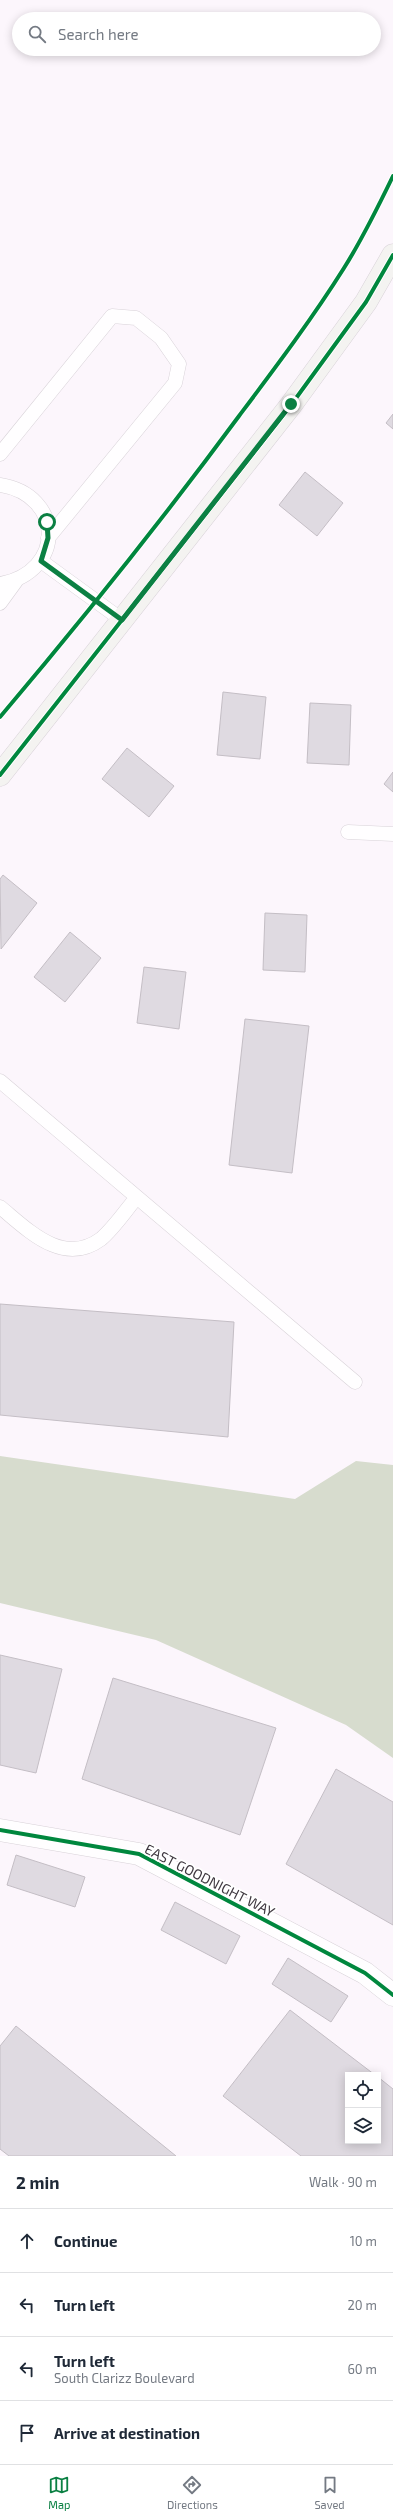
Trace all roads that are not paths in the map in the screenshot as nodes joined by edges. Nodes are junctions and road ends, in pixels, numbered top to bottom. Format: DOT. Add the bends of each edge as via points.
graph roads {
  1 [pos="393,255"];
  2 [pos="0,454"];
  3 [pos="0,485"];
  4 [pos="48,538"];
  5 [pos="41,561"];
  6 [pos="16,581"];
  7 [pos="0,584"];
  8 [pos="0,603"];
  9 [pos="122,620"];
  10 [pos="0,775"];
  11 [pos="348,832"];
  12 [pos="393,834"];
  13 [pos="0,1081"];
  14 [pos="137,1197"];
  15 [pos="0,1207"];
  16 [pos="355,1382"];
  17 [pos="0,1830"];
  18 [pos="393,1995"];
  1 -- 9 [label="street" via="366,302 291,404"];
  2 -- 4 [label="lane" via="112,316 136,318 161,338 179,364 175,383"];
  3 -- 4 [label="lane" via="13,487 28,494 40,506 47,522"];
  4 -- 5 [label="lane"];
  5 -- 6 [label="lane" via="27,576"];
  5 -- 9 [label="lane"];
  6 -- 7 [label="lane"];
  6 -- 8 [label="lane"];
  9 -- 10 [label="street"];
  11 -- 12 [label="lane"];
  13 -- 14 [label="lane"];
  14 -- 15 [label="lane" via="101,1238 88,1245 70,1249 54,1247 38,1239"];
  14 -- 16 [label="lane"];
  17 -- 18 [label="street, EAST GOODNIGHT WAY" via="138,1854 365,1973"];
}
